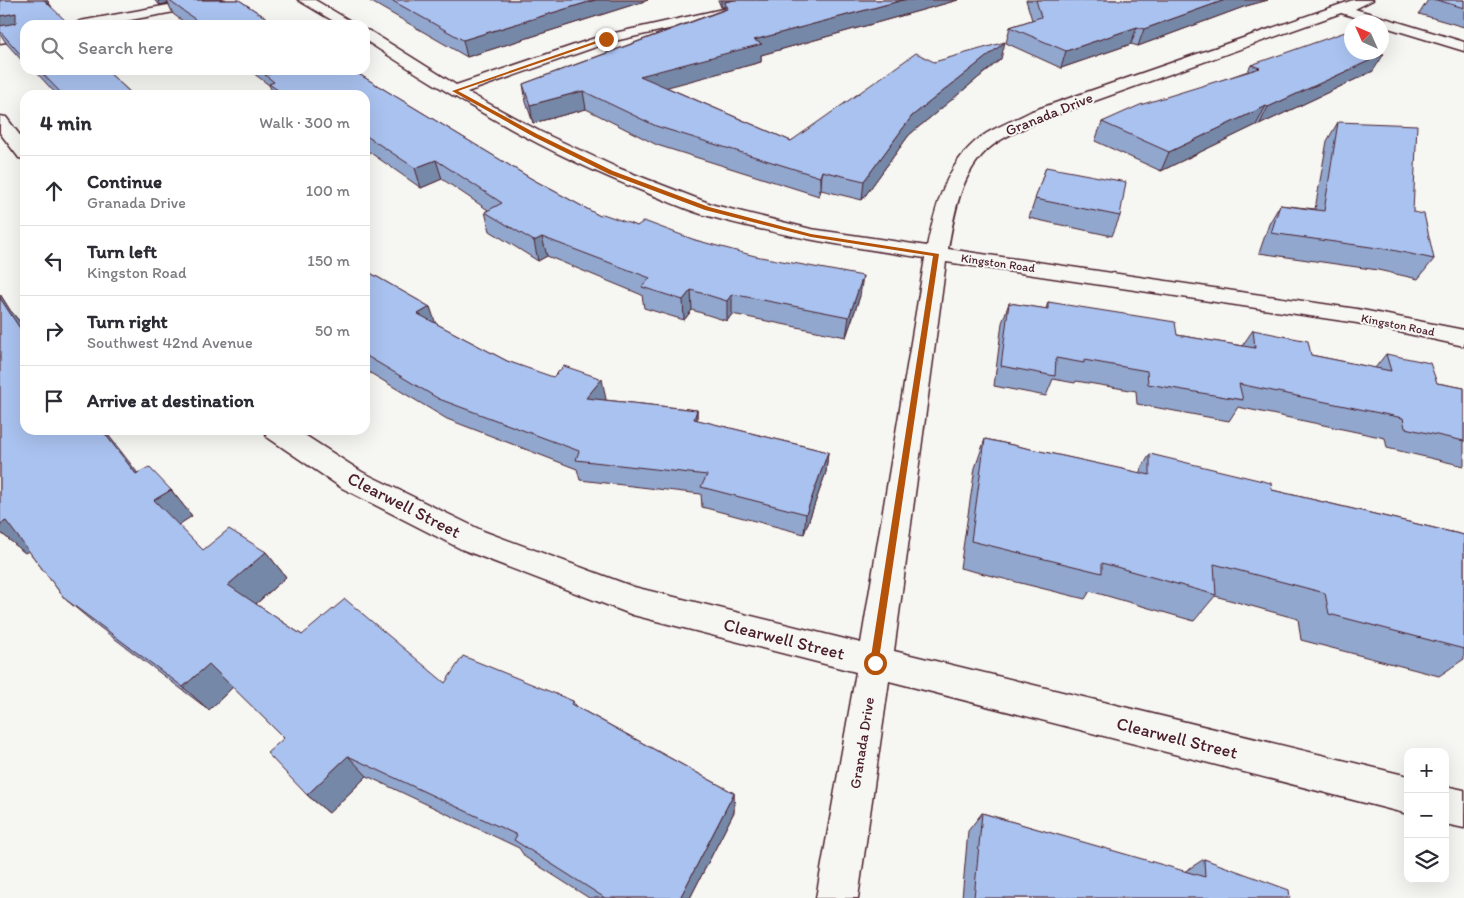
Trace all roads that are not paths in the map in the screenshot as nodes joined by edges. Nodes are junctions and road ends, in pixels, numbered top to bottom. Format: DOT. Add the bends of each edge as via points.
graph roads {
  1 [pos="218,0"];
  2 [pos="305,0"];
  3 [pos="781,0"];
  4 [pos="1366,0"];
  5 [pos="1342,9"];
  6 [pos="108,20"];
  7 [pos="341,20"];
  8 [pos="20,36"];
  9 [pos="370,37"];
  10 [pos="0,39"];
  11 [pos="1464,47"];
  12 [pos="454,91"];
  13 [pos="0,121"];
  14 [pos="20,147"];
  15 [pos="936,254"];
  16 [pos="1464,338"];
  17 [pos="284,435"];
  18 [pos="875,663"];
  19 [pos="1404,795"];
  20 [pos="1449,806"];
  21 [pos="1464,810"];
  22 [pos="836,898"];
  1 -- 6 [label="street"];
  2 -- 7 [label="street"];
  3 -- 12 [label="street" via="606,39"];
  4 -- 5 [label="street, Granada Drive"];
  5 -- 11 [label="street"];
  5 -- 15 [label="street, Granada Drive" via="1038,115 992,138 966,162 947,200"];
  8 -- 10 [label="street"];
  9 -- 12 [label="street, Kingston Road"];
  12 -- 15 [label="street, Kingston Road" via="535,136 611,172 707,209 811,235"];
  13 -- 14 [label="street"];
  15 -- 16 [label="street, Kingston Road" via="1357,316"];
  15 -- 18 [label="street, Granada Drive"];
  17 -- 18 [label="street, Clearwell Street" via="352,480 472,540 632,600"];
  18 -- 19 [label="street, Clearwell Street"];
  18 -- 22 [label="street, Granada Drive"];
  20 -- 21 [label="street"];
}
